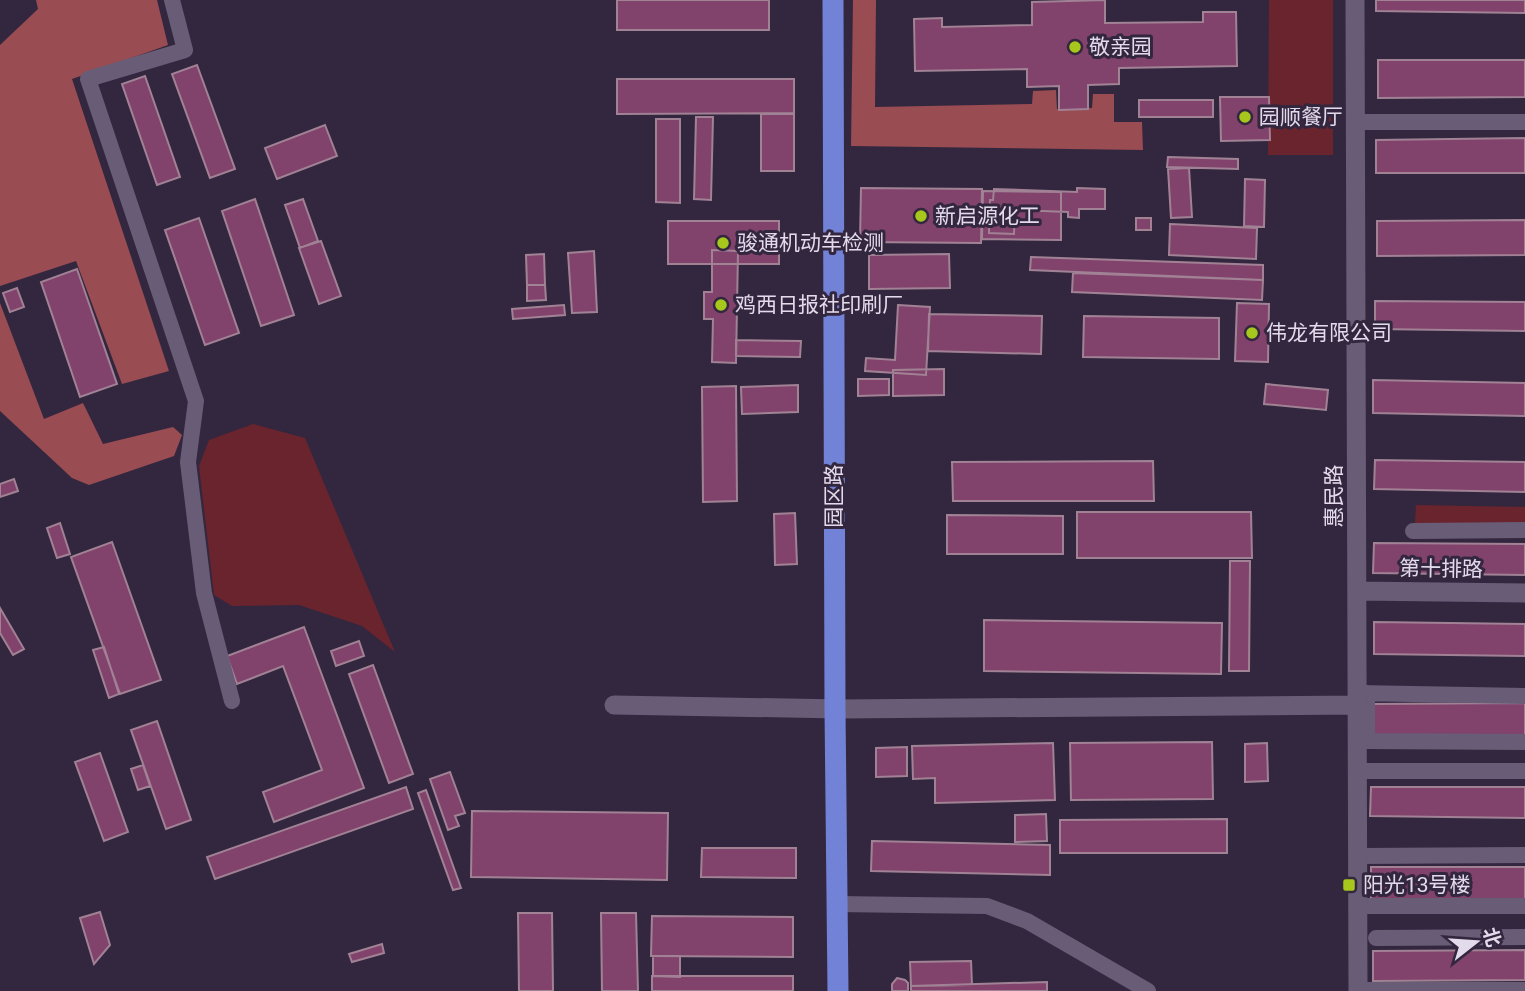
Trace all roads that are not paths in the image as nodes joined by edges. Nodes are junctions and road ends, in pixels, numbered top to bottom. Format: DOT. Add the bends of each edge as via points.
graph roads {
  1 [pos="172,0"];
  2 [pos="833,0"];
  3 [pos="1355,0"];
  4 [pos="1356,122"];
  5 [pos="1525,122"];
  6 [pos="1525,530"];
  7 [pos="1413,531"];
  8 [pos="1357,591"];
  9 [pos="1525,593"];
  10 [pos="1525,696"];
  11 [pos="1361,697"];
  12 [pos="232,701"];
  13 [pos="614,705"];
  14 [pos="835,709"];
  15 [pos="1525,742"];
  16 [pos="1357,771"];
  17 [pos="1525,771"];
  18 [pos="1525,855"];
  19 [pos="1358,856"];
  20 [pos="836,904"];
  21 [pos="1358,906"];
  22 [pos="1525,906"];
  23 [pos="1525,937"];
  24 [pos="1376,938"];
  25 [pos="1358,990"];
  26 [pos="1525,990"];
  27 [pos="838,991"];
  28 [pos="1148,991"];
  1 -- 12 [label="street" via="185,50 88,79 196,401 188,462 202,580"];
  2 -- 14 [label="highway, 园区路"];
  3 -- 4 [label="street, 惠民路"];
  4 -- 5 [label="street"];
  4 -- 8 [label="street, 惠民路"];
  6 -- 7 [label="street"];
  8 -- 9 [label="street, 第十排路"];
  8 -- 11 [label="street, 惠民路"];
  10 -- 11 [label="street"];
  11 -- 14 [label="street"];
  11 -- 15 [label="street" via="1367,741"];
  11 -- 16 [label="street, 惠民路"];
  13 -- 14 [label="street"];
  14 -- 20 [label="highway, 园区路"];
  16 -- 17 [label="street"];
  16 -- 19 [label="street, 惠民路"];
  18 -- 19 [label="street"];
  19 -- 21 [label="street, 惠民路"];
  20 -- 27 [label="highway, 园区路"];
  20 -- 28 [label="street" via="987,906 1027,921"];
  21 -- 22 [label="street"];
  21 -- 25 [label="street, 惠民路"];
  23 -- 24 [label="street"];
  25 -- 26 [label="street"];
}
